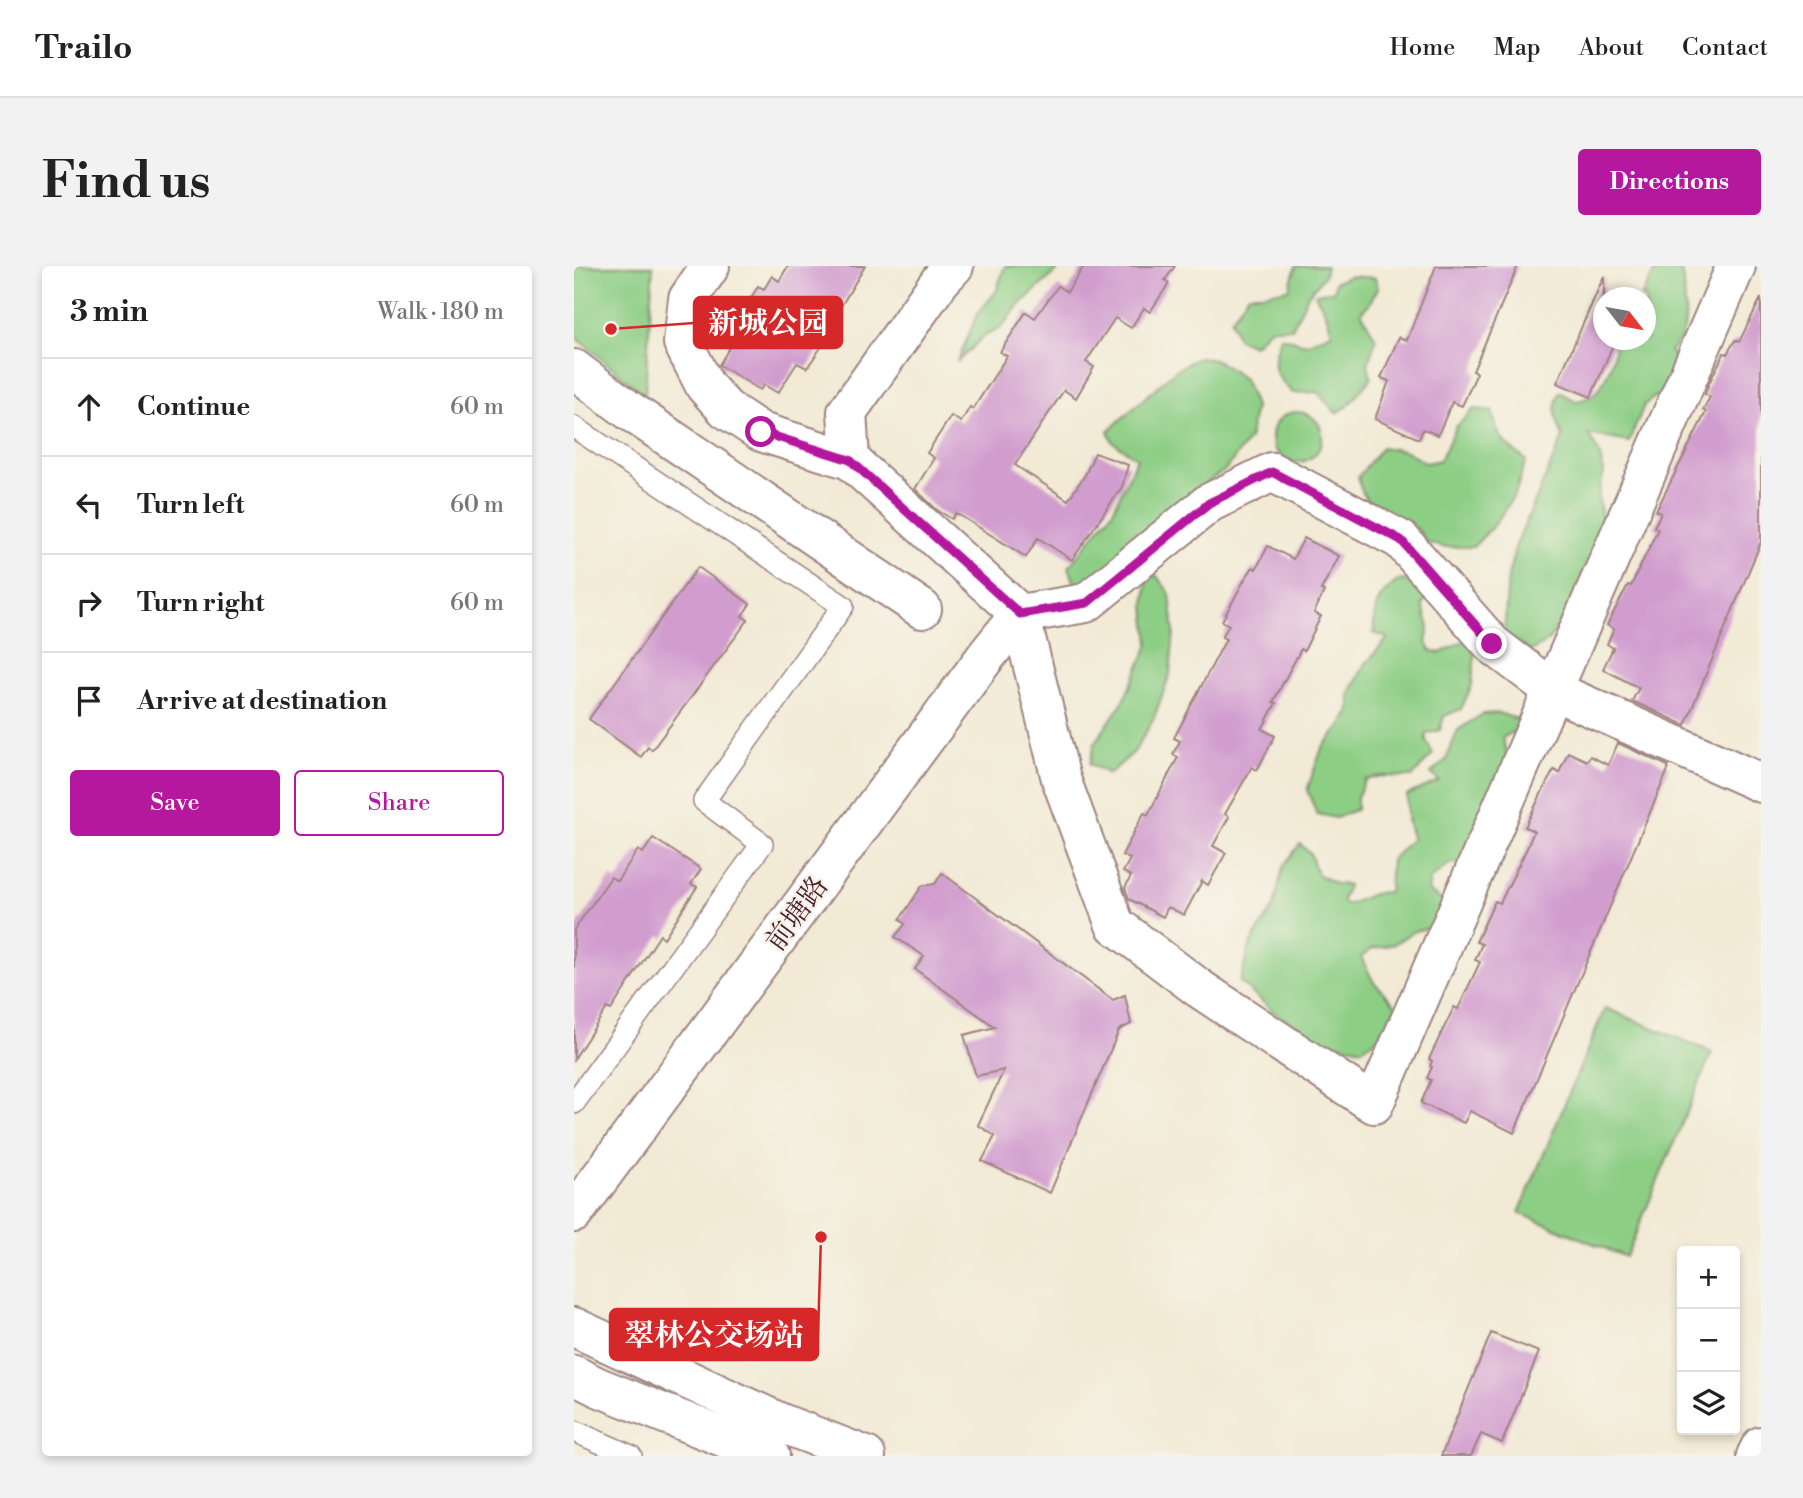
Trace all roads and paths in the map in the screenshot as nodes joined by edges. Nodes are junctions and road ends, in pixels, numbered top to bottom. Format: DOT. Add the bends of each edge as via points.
graph roads {
  1 [pos="710,266"];
  2 [pos="954,266"];
  3 [pos="1736,266"];
  4 [pos="574,369"];
  5 [pos="574,427"];
  6 [pos="850,460"];
  7 [pos="922,609"];
  8 [pos="1020,614"];
  9 [pos="1554,691"];
  10 [pos="1761,783"];
  11 [pos="574,1103"];
  12 [pos="574,1213"];
  13 [pos="574,1327"];
  14 [pos="574,1375"];
  15 [pos="574,1432"];
  16 [pos="1761,1446"];
  17 [pos="631,1456"];
  18 [pos="770,1456"];
  19 [pos="866,1456"];
  20 [pos="1756,1456"];
  1 -- 6 [label="street" via="688,299 683,343 705,386 726,409 761,432"];
  2 -- 6 [label="street" via="847,412"];
  3 -- 9 [label="street"];
  4 -- 7 [label="street"];
  5 -- 11 [label="lane" via="843,606 704,801 762,844"];
  6 -- 8 [label="street"];
  8 -- 9 [label="street" via="1087,603 1209,503 1272,472 1401,540 1492,644"];
  8 -- 9 [label="street" via="1061,779 1115,925 1200,989 1374,1104"];
  8 -- 12 [label="street, 前塘路"];
  9 -- 10 [label="street"];
  13 -- 19 [label="street" via="780,1423"];
  14 -- 18 [label="street"];
  15 -- 17 [label="lane"];
  16 -- 20 [label="street"];
}
